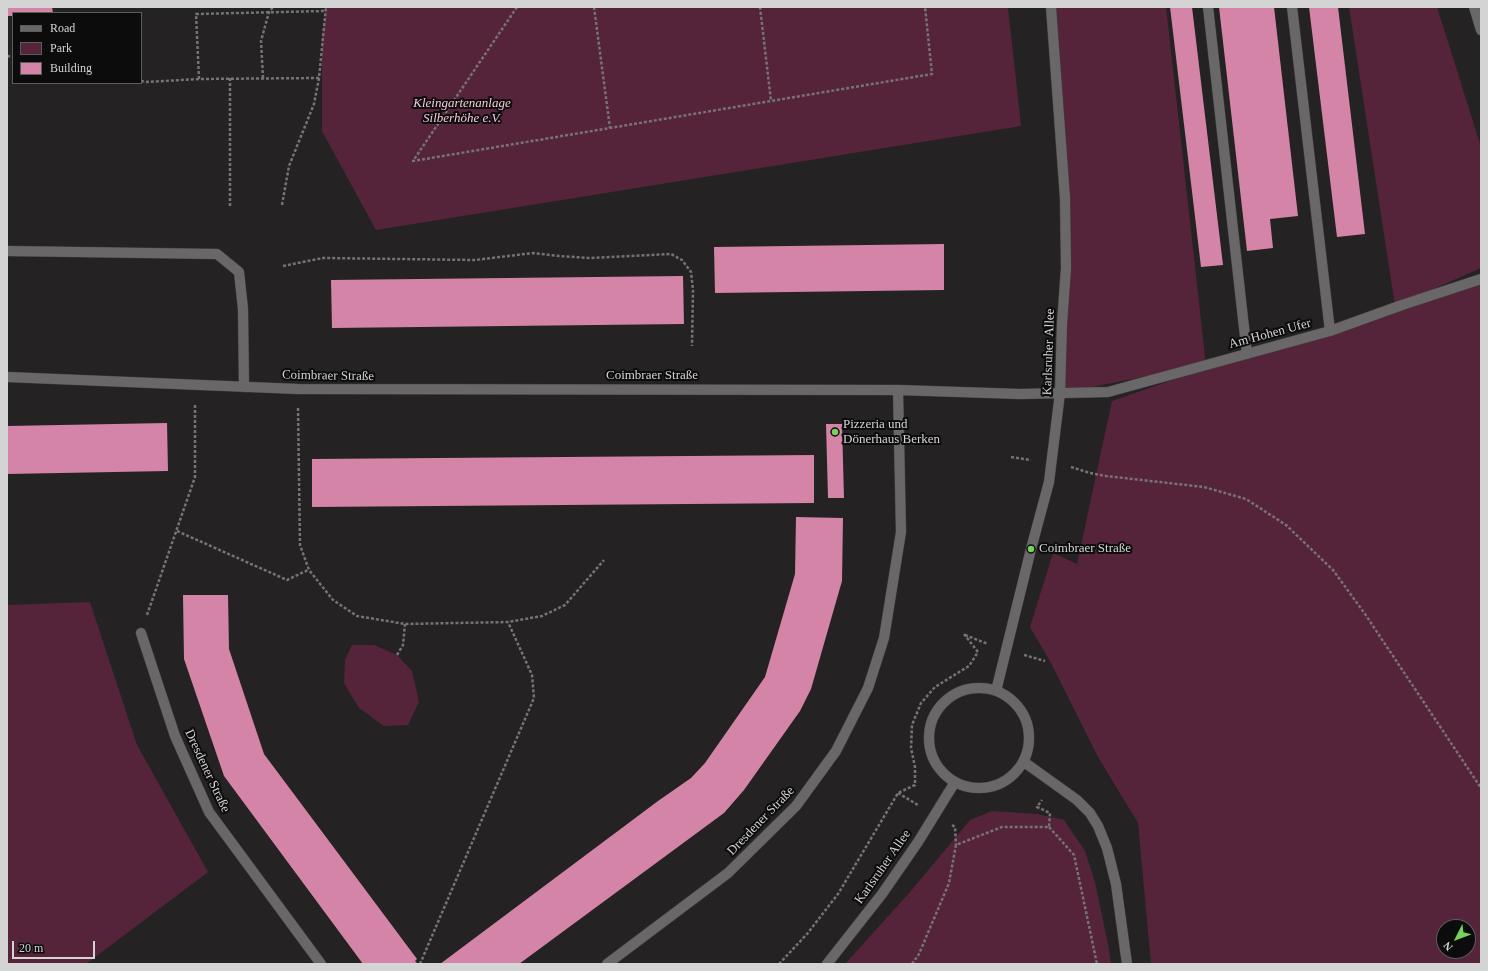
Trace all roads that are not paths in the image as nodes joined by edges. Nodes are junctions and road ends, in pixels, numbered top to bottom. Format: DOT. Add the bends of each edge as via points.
graph roads {
  1 [pos="1050,7"];
  2 [pos="1208,7"];
  3 [pos="1292,7"];
  4 [pos="1474,7"];
  5 [pos="1481,30"];
  6 [pos="7,251"];
  7 [pos="1481,279"];
  8 [pos="1330,331"];
  9 [pos="1247,354"];
  10 [pos="7,377"];
  11 [pos="244,387"];
  12 [pos="898,390"];
  13 [pos="1060,393"];
  14 [pos="141,633"];
  15 [pos="996,690"];
  16 [pos="1024,762"];
  17 [pos="955,782"];
  18 [pos="321,964"];
  19 [pos="607,964"];
  20 [pos="827,964"];
  21 [pos="1127,964"];
  1 -- 13 [label="street, Karlsruher Allee" via="1065,198 1066,268"];
  2 -- 9 [label="street"];
  3 -- 8 [label="street"];
  4 -- 5 [label="street"];
  6 -- 11 [label="street" via="218,254 239,272 243,309"];
  7 -- 8 [label="street, Am Hohen Ufer"];
  8 -- 9 [label="street, Am Hohen Ufer"];
  9 -- 13 [label="street, Am Hohen Ufer" via="1108,392"];
  10 -- 11 [label="street, Coimbraer Straße"];
  11 -- 12 [label="street, Coimbraer Straße"];
  12 -- 13 [label="street, Coimbraer Straße"];
  12 -- 19 [label="street, Dresdener Straße" via="901,532 884,638 868,688 836,751 796,806 728,873"];
  13 -- 15 [label="street, Karlsruher Allee" via="1049,482"];
  14 -- 18 [label="street, Dresdener Straße" via="175,736 209,812"];
  15 -- 16 [label="street" via="1011,699 1022,712 1029,728 1029,746"];
  15 -- 17 [label="street" via="963,690 949,698 938,710 931,725 929,742 933,758 942,772"];
  16 -- 17 [label="street" via="1001,784 986,788 970,787"];
  16 -- 21 [label="street" via="1077,800 1098,826 1107,848 1116,884"];
  17 -- 20 [label="street, Karlsruher Allee" via="882,894"];
}
